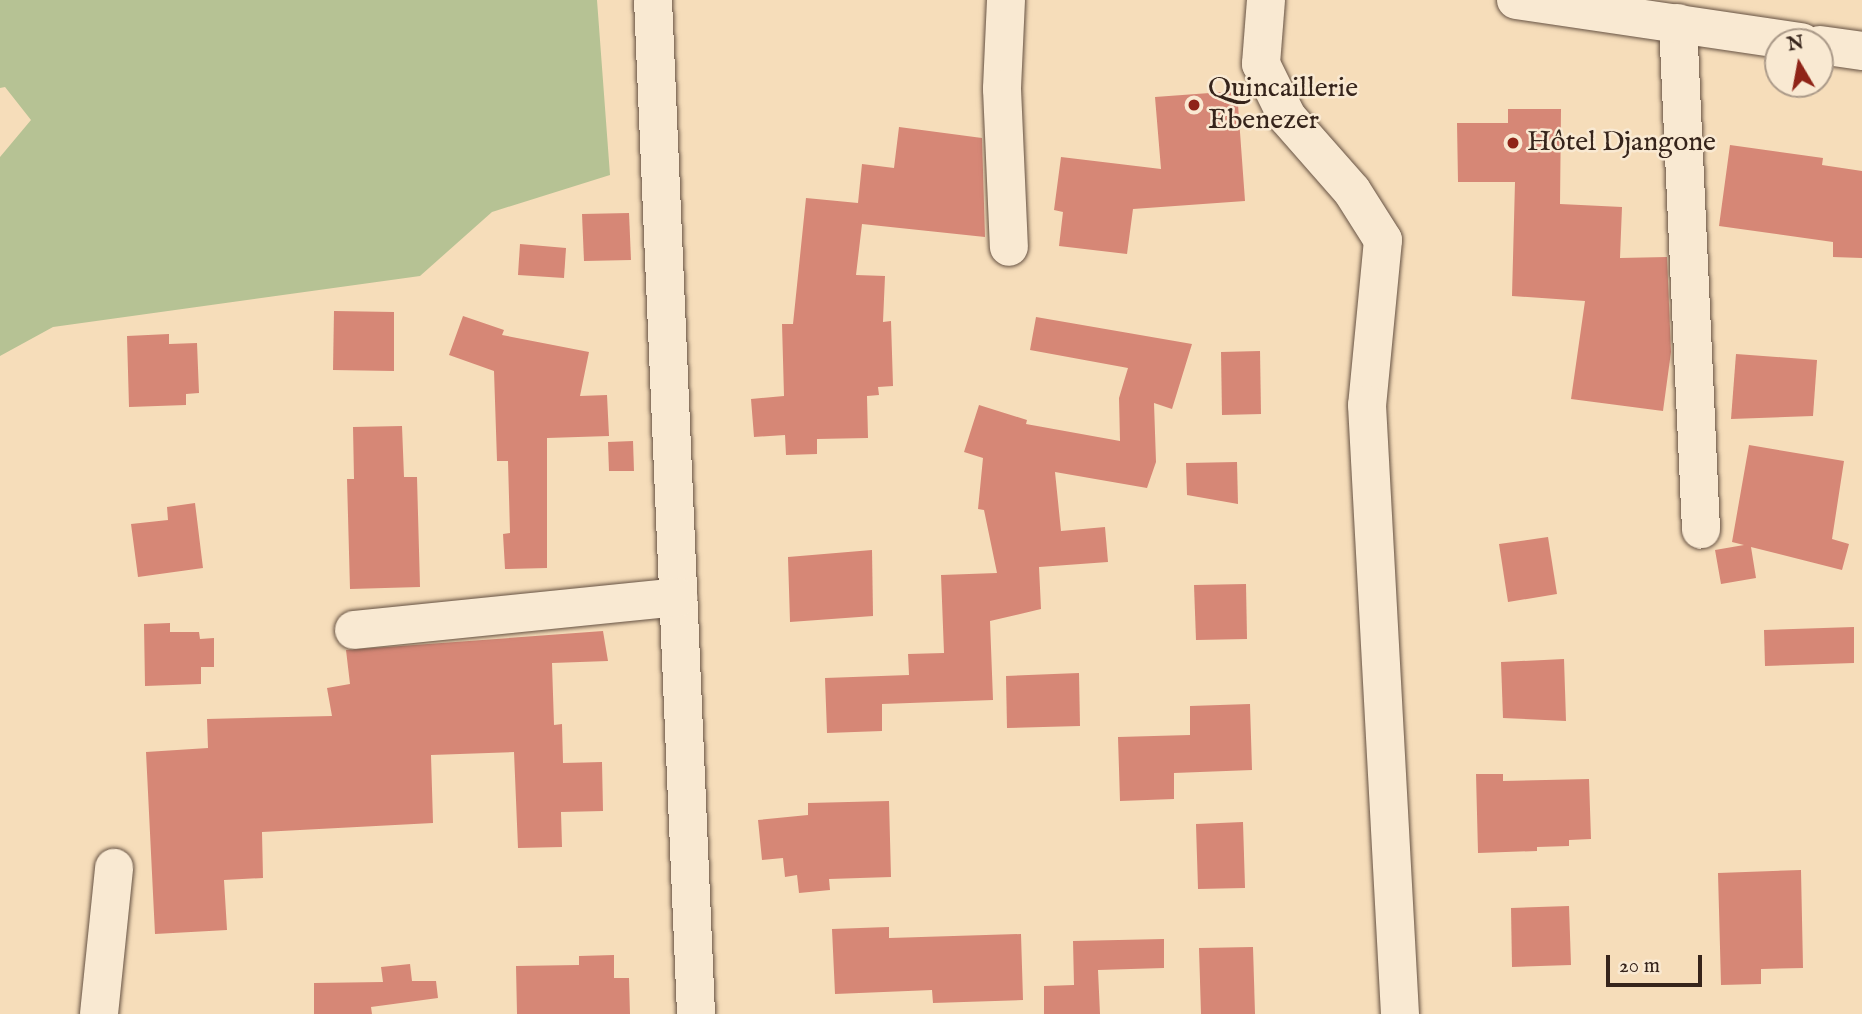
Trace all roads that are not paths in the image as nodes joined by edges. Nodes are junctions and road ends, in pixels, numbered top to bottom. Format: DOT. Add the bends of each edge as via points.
graph roads {
  1 [pos="653,0"];
  2 [pos="1006,0"];
  3 [pos="1266,0"];
  4 [pos="1516,0"];
  5 [pos="1678,23"];
  6 [pos="1764,36"];
  7 [pos="1834,47"];
  8 [pos="1862,51"];
  9 [pos="1009,247"];
  10 [pos="1701,529"];
  11 [pos="678,597"];
  12 [pos="354,630"];
  13 [pos="114,868"];
  14 [pos="99,1014"];
  15 [pos="696,1014"];
  16 [pos="1400,1014"];
  1 -- 11 [label="street"];
  2 -- 9 [label="street" via="1002,89"];
  3 -- 16 [label="street" via="1261,64 1287,117 1352,191 1383,240 1367,405"];
  4 -- 5 [label="street"];
  5 -- 6 [label="street"];
  5 -- 10 [label="street"];
  7 -- 8 [label="street"];
  11 -- 12 [label="street"];
  11 -- 15 [label="street"];
  13 -- 14 [label="street"];
}
